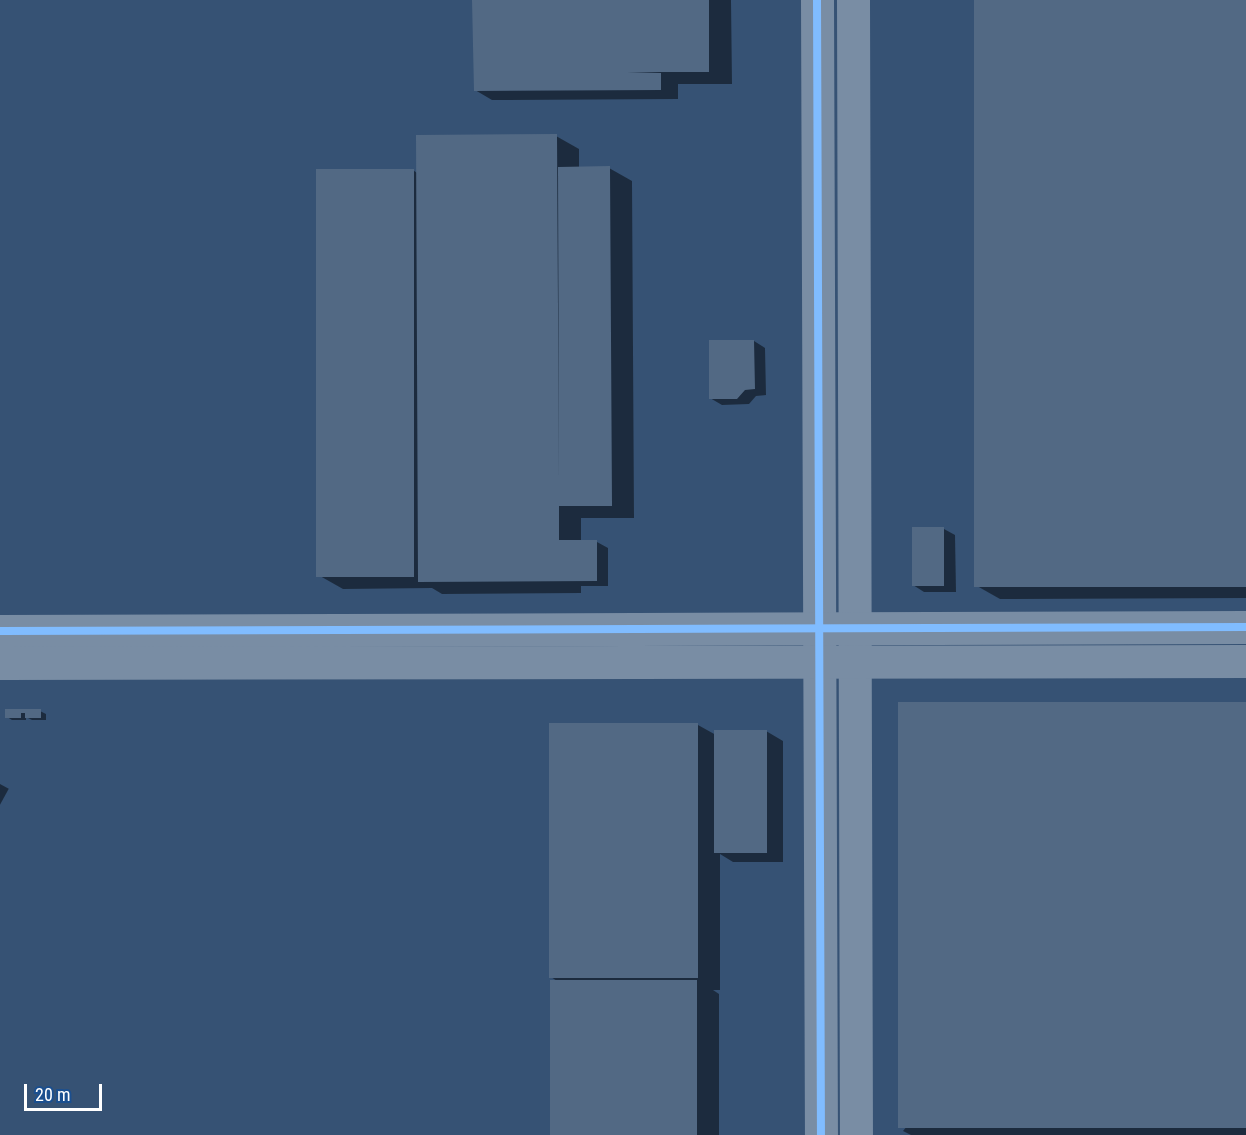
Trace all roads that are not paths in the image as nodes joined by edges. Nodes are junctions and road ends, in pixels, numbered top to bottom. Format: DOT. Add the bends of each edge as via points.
graph roads {
  1 [pos="817,0"];
  2 [pos="853,0"];
  3 [pos="1246,627"];
  4 [pos="821,628"];
  5 [pos="854,628"];
  6 [pos="0,631"];
  7 [pos="1246,661"];
  8 [pos="821,662"];
  9 [pos="854,662"];
  10 [pos="0,663"];
  11 [pos="821,1135"];
  12 [pos="856,1135"];
  1 -- 4 [label="street"];
  2 -- 5 [label="street"];
  3 -- 5 [label="street"];
  4 -- 5 [label="street"];
  4 -- 6 [label="street"];
  4 -- 8 [label="street"];
  5 -- 9 [label="street"];
  7 -- 9 [label="street"];
  8 -- 9 [label="street"];
  8 -- 10 [label="street"];
  8 -- 11 [label="street"];
  9 -- 12 [label="street"];
}
